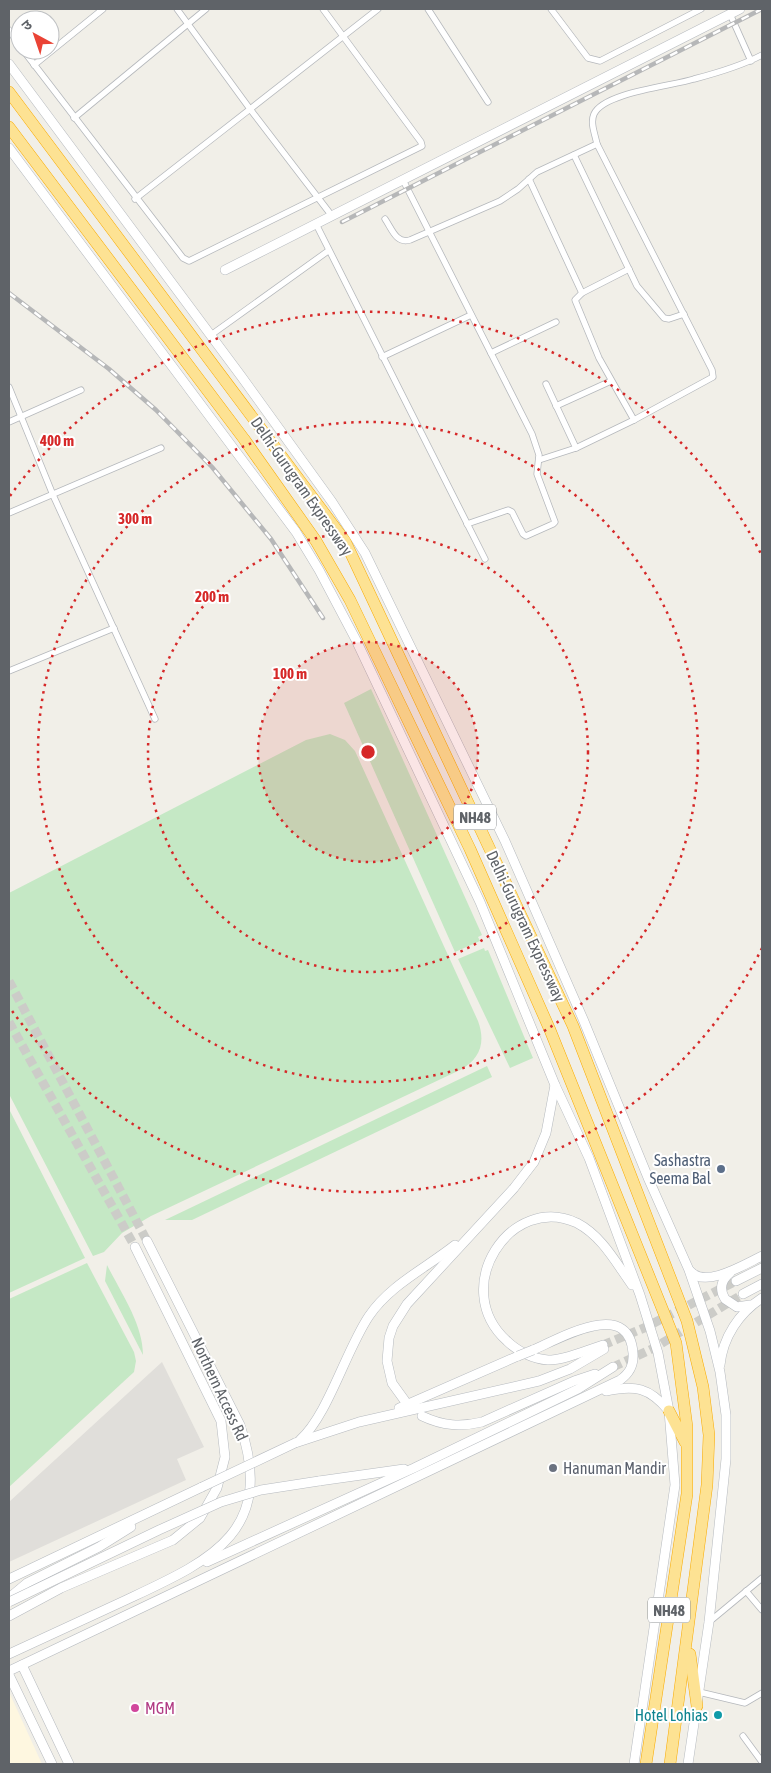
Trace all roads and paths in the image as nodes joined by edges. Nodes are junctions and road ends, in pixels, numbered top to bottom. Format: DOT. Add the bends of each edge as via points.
graph roads {
  1 [pos="103,9"];
  2 [pos="177,9"];
  3 [pos="206,9"];
  4 [pos="323,9"];
  5 [pos="378,9"];
  6 [pos="428,9"];
  7 [pos="551,9"];
  8 [pos="701,9"];
  9 [pos="740,9"];
  10 [pos="730,14"];
  11 [pos="188,23"];
  12 [pos="344,36"];
  13 [pos="762,55"];
  14 [pos="30,60"];
  15 [pos="751,61"];
  16 [pos="9,64"];
  17 [pos="34,65"];
  18 [pos="9,92"];
  19 [pos="488,102"];
  20 [pos="250,109"];
  21 [pos="74,118"];
  22 [pos="9,127"];
  23 [pos="597,144"];
  24 [pos="9,148"];
  25 [pos="574,155"];
  26 [pos="529,179"];
  27 [pos="403,180"];
  28 [pos="318,197"];
  29 [pos="135,199"];
  30 [pos="332,216"];
  31 [pos="385,219"];
  32 [pos="316,224"];
  33 [pos="430,233"];
  34 [pos="328,251"];
  35 [pos="629,269"];
  36 [pos="225,270"];
  37 [pos="582,293"];
  38 [pos="684,314"];
  39 [pos="472,315"];
  40 [pos="556,322"];
  41 [pos="211,335"];
  42 [pos="491,353"];
  43 [pos="382,357"];
  44 [pos="610,381"];
  45 [pos="546,384"];
  46 [pos="9,387"];
  47 [pos="81,390"];
  48 [pos="556,406"];
  49 [pos="21,417"];
  50 [pos="634,420"];
  51 [pos="9,422"];
  52 [pos="162,448"];
  53 [pos="576,448"];
  54 [pos="539,460"];
  55 [pos="53,495"];
  56 [pos="9,513"];
  57 [pos="467,524"];
  58 [pos="485,559"];
  59 [pos="114,628"];
  60 [pos="9,671"];
  61 [pos="155,719"];
  62 [pos="555,1085"];
  63 [pos="495,1209"];
  64 [pos="147,1241"];
  65 [pos="135,1247"];
  66 [pos="762,1256"];
  67 [pos="762,1268"];
  68 [pos="734,1269"];
  69 [pos="689,1270"];
  70 [pos="736,1281"];
  71 [pos="762,1284"];
  72 [pos="743,1294"];
  73 [pos="640,1295"];
  74 [pos="758,1300"];
  75 [pos="720,1372"];
  76 [pos="582,1398"];
  77 [pos="405,1400"];
  78 [pos="669,1411"];
  79 [pos="422,1416"];
  80 [pos="373,1418"];
  81 [pos="295,1443"];
  82 [pos="688,1448"];
  83 [pos="414,1468"];
  84 [pos="152,1513"];
  85 [pos="188,1570"];
  86 [pos="762,1578"];
  87 [pos="9,1579"];
  88 [pos="746,1592"];
  89 [pos="9,1598"];
  90 [pos="9,1602"];
  91 [pos="762,1610"];
  92 [pos="9,1616"];
  93 [pos="709,1622"];
  94 [pos="688,1637"];
  95 [pos="11,1653"];
  96 [pos="22,1665"];
  97 [pos="9,1673"];
  98 [pos="699,1692"];
  99 [pos="762,1693"];
  100 [pos="697,1706"];
  101 [pos="743,1736"];
  102 [pos="762,1762"];
  103 [pos="52,1764"];
  104 [pos="70,1764"];
  105 [pos="634,1764"];
  106 [pos="646,1764"];
  107 [pos="670,1764"];
  108 [pos="688,1764"];
  1 -- 17 [label="street"];
  2 -- 11 [label="street"];
  3 -- 11 [label="street"];
  4 -- 12 [label="street"];
  5 -- 12 [label="street"];
  6 -- 19 [label="street"];
  7 -- 8 [label="street" via="588,58 600,61"];
  9 -- 10 [label="main road"];
  10 -- 15 [label="street"];
  10 -- 27 [label="main road"];
  11 -- 20 [label="street"];
  11 -- 21 [label="street"];
  12 -- 20 [label="street"];
  12 -- 28 [label="street" via="422,145"];
  13 -- 15 [label="street"];
  14 -- 17 [label="street"];
  15 -- 23 [label="street" via="692,80 635,92 604,104 594,113"];
  16 -- 41 [label="main road"];
  17 -- 21 [label="street"];
  18 -- 94 [label="highway, Delhi-Gurugram Expressway / NH48" via="344,541 573,1026 687,1321 703,1386 709,1435 708,1485"];
  20 -- 28 [label="street"];
  20 -- 29 [label="street"];
  21 -- 29 [label="street"];
  22 -- 82 [label="highway, Delhi-Gurugram Expressway / NH48" via="244,438 316,541 350,600 470,849 550,1030 676,1343"];
  23 -- 25 [label="street"];
  23 -- 38 [label="street"];
  24 -- 62 [label="main road" via="296,532 319,570 356,640 480,902"];
  25 -- 26 [label="street"];
  25 -- 35 [label="street"];
  26 -- 33 [label="street" via="500,201"];
  26 -- 37 [label="street"];
  27 -- 30 [label="main road"];
  27 -- 33 [label="street"];
  28 -- 29 [label="street" via="189,261 183,258"];
  28 -- 30 [label="street"];
  30 -- 32 [label="main road"];
  31 -- 33 [label="street" via="402,242"];
  32 -- 34 [label="street"];
  32 -- 36 [label="main road"];
  33 -- 39 [label="street"];
  34 -- 41 [label="street"];
  34 -- 43 [label="street"];
  35 -- 37 [label="street"];
  35 -- 38 [label="street" via="637,286 664,318"];
  37 -- 44 [label="street" via="576,296 576,302"];
  38 -- 50 [label="street" via="713,376"];
  39 -- 42 [label="street"];
  39 -- 43 [label="street"];
  40 -- 42 [label="street"];
  41 -- 69 [label="main road" via="365,553 505,841"];
  42 -- 54 [label="street" via="532,434"];
  43 -- 57 [label="street"];
  44 -- 48 [label="street"];
  44 -- 50 [label="street"];
  45 -- 48 [label="street"];
  46 -- 49 [label="street"];
  47 -- 49 [label="street"];
  48 -- 53 [label="street"];
  49 -- 51 [label="street"];
  49 -- 55 [label="street"];
  50 -- 53 [label="street"];
  52 -- 55 [label="street"];
  53 -- 54 [label="street"];
  54 -- 57 [label="street" via="538,474 553,524 524,536 508,510"];
  55 -- 56 [label="street"];
  55 -- 59 [label="street"];
  57 -- 58 [label="street"];
  59 -- 60 [label="street"];
  59 -- 61 [label="street"];
  62 -- 63 [label="main road" via="541,1149"];
  62 -- 73 [label="main road" via="589,1158"];
  63 -- 77 [label="main road" via="407,1304 393,1326 387,1361 392,1383"];
  63 -- 81 [label="main road" via="375,1308 351,1347 314,1423"];
  64 -- 85 [label="main road, Northern Access Rd" via="233,1410 250,1459 249,1487 243,1516 236,1529 218,1549"];
  65 -- 92 [label="main road, Northern Access Rd" via="221,1421 225,1457 217,1488 200,1518 173,1540 61,1588"];
  66 -- 68 [label="main road"];
  67 -- 70 [label="main road"];
  68 -- 69 [label="main road" via="702,1279"];
  68 -- 74 [label="main road" via="722,1282 721,1292 725,1299 737,1307"];
  69 -- 75 [label="main road"];
  71 -- 72 [label="main road"];
  73 -- 78 [label="main road" via="658,1353"];
  73 -- 80 [label="main road" via="601,1242 576,1223 553,1218 530,1222 498,1246 486,1265 483,1296 490,1321 506,1341 546,1360 603,1347 570,1369 539,1381"];
  74 -- 75 [label="main road" via="738,1319 726,1340"];
  75 -- 93 [label="main road" via="726,1415 726,1459"];
  76 -- 78 [label="main road" via="622,1388 638,1388 655,1396"];
  76 -- 80 [label="main road, bridge" via="620,1380 631,1368 633,1348 621,1330 610,1324 598,1324"];
  76 -- 96 [label="main road"];
  78 -- 82 [label="highway"];
  78 -- 105 [label="main road" via="675,1485"];
  79 -- 83 [label="main road" via="448,1425 471,1425 609,1369 578,1389"];
  80 -- 81 [label="main road"];
  81 -- 84 [label="main road, bridge"];
  82 -- 106 [label="highway, NH48" via="687,1494"];
  83 -- 85 [label="main road"];
  83 -- 90 [label="main road, bridge" via="262,1490 222,1502"];
  84 -- 87 [label="main road"];
  84 -- 89 [label="main road" via="100,1547 26,1583"];
  85 -- 95 [label="main road, Northern Access Rd"];
  86 -- 88 [label="street"];
  88 -- 91 [label="street"];
  88 -- 93 [label="street"];
  93 -- 98 [label="main road"];
  94 -- 100 [label="highway"];
  94 -- 107 [label="highway, NH48"];
  96 -- 97 [label="main road"];
  96 -- 104 [label="main road"];
  97 -- 103 [label="main road"];
  98 -- 99 [label="street" via="745,1703"];
  98 -- 100 [label="main road"];
  100 -- 108 [label="main road"];
  101 -- 102 [label="street"];
}
